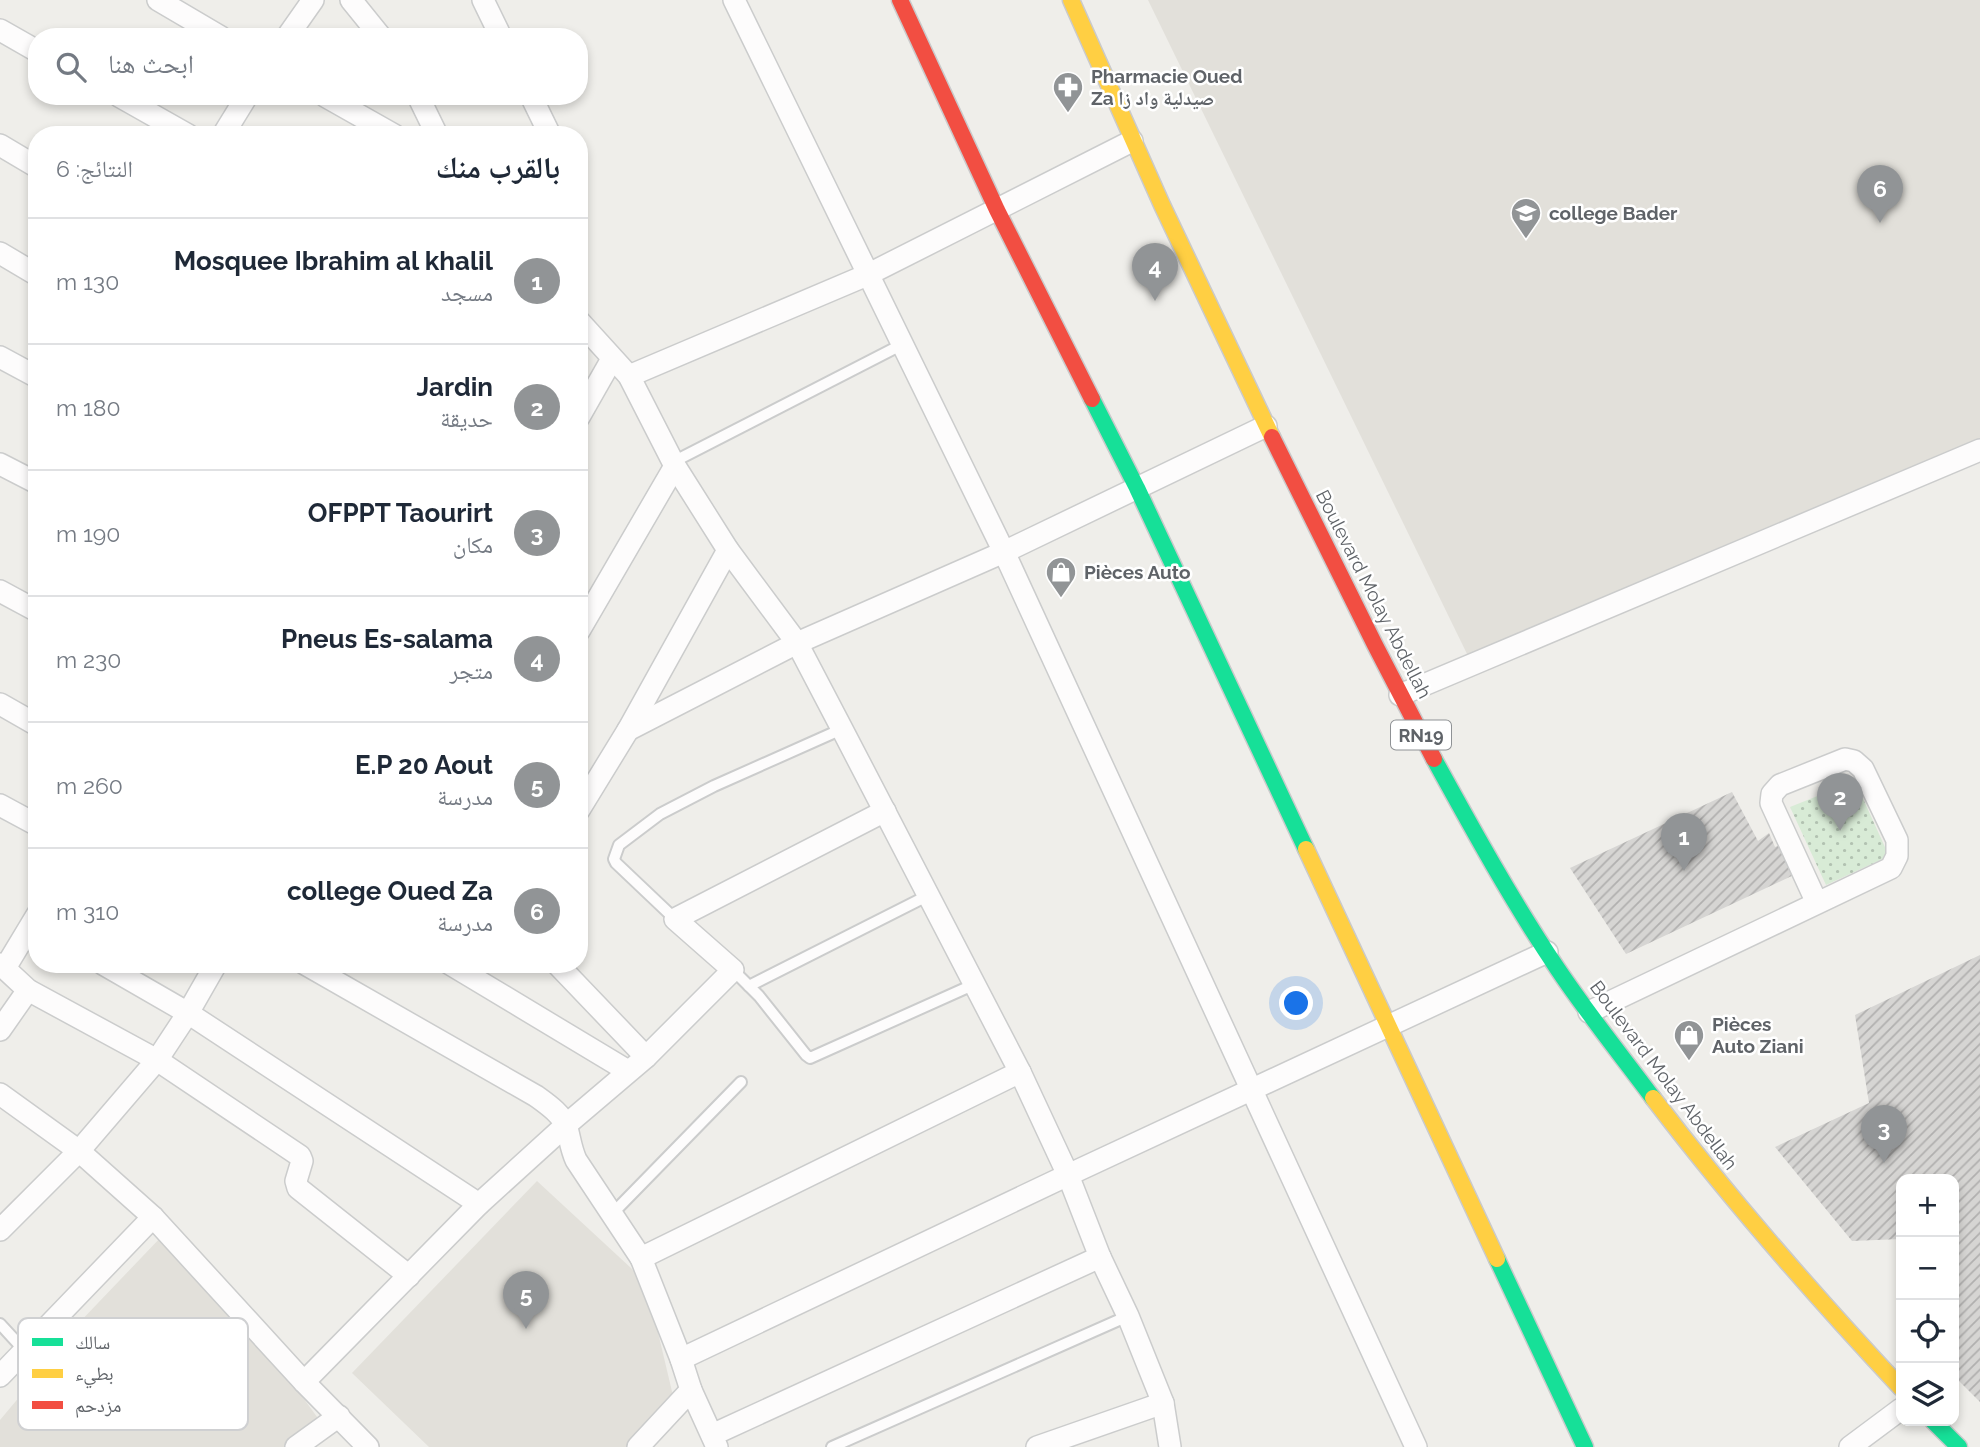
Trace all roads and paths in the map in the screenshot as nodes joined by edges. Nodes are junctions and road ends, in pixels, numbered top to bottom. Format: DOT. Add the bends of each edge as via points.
graph roads {
  1 [pos="158,0"];
  2 [pos="313,0"];
  3 [pos="351,0"];
  4 [pos="483,0"];
  5 [pos="734,0"];
  6 [pos="900,0"];
  7 [pos="1071,0"];
  8 [pos="206,28"];
  9 [pos="294,28"];
  10 [pos="374,28"];
  11 [pos="497,28"];
  12 [pos="0,30"];
  13 [pos="28,46"];
  14 [pos="135,105"];
  15 [pos="241,105"];
  16 [pos="341,105"];
  17 [pos="422,105"];
  18 [pos="535,105"];
  19 [pos="172,126"];
  20 [pos="229,126"];
  21 [pos="378,126"];
  22 [pos="433,126"];
  23 [pos="546,126"];
  24 [pos="1132,141"];
  25 [pos="0,145"];
  26 [pos="28,162"];
  27 [pos="997,210"];
  28 [pos="0,253"];
  29 [pos="28,270"];
  30 [pos="867,275"];
  31 [pos="588,331"];
  32 [pos="901,345"];
  33 [pos="0,357"];
  34 [pos="612,359"];
  35 [pos="28,372"];
  36 [pos="629,376"];
  37 [pos="588,401"];
  38 [pos="1266,426"];
  39 [pos="1980,450"];
  40 [pos="0,464"];
  41 [pos="674,464"];
  42 [pos="28,478"];
  43 [pos="1137,488"];
  44 [pos="728,551"];
  45 [pos="1004,552"];
  46 [pos="0,591"];
  47 [pos="28,606"];
  48 [pos="588,615"];
  49 [pos="797,643"];
  50 [pos="1400,695"];
  51 [pos="0,705"];
  52 [pos="28,720"];
  53 [pos="842,729"];
  54 [pos="628,730"];
  55 [pos="588,795"];
  56 [pos="0,805"];
  57 [pos="885,811"];
  58 [pos="28,820"];
  59 [pos="929,895"];
  60 [pos="1817,903"];
  61 [pos="674,919"];
  62 [pos="28,931"];
  63 [pos="1547,952"];
  64 [pos="2,966"];
  65 [pos="733,970"];
  66 [pos="119,973"];
  67 [pos="211,973"];
  68 [pos="321,973"];
  69 [pos="465,973"];
  70 [pos="566,973"];
  71 [pos="976,984"];
  72 [pos="749,986"];
  73 [pos="28,990"];
  74 [pos="1589,1012"];
  75 [pos="188,1013"];
  76 [pos="1387,1026"];
  77 [pos="0,1030"];
  78 [pos="646,1057"];
  79 [pos="157,1060"];
  80 [pos="628,1071"];
  81 [pos="1020,1072"];
  82 [pos="741,1082"];
  83 [pos="1251,1090"];
  84 [pos="0,1094"];
  85 [pos="566,1125"];
  86 [pos="79,1151"];
  87 [pos="1068,1175"];
  88 [pos="479,1204"];
  89 [pos="612,1214"];
  90 [pos="153,1217"];
  91 [pos="0,1230"];
  92 [pos="1100,1257"];
  93 [pos="641,1258"];
  94 [pos="409,1276"];
  95 [pos="1128,1316"];
  96 [pos="55,1318"];
  97 [pos="245,1318"];
  98 [pos="248,1321"];
  99 [pos="0,1324"];
  100 [pos="18,1344"];
  101 [pos="18,1356"];
  102 [pos="681,1359"];
  103 [pos="0,1376"];
  104 [pos="304,1382"];
  105 [pos="1896,1383"];
  106 [pos="691,1390"];
  107 [pos="1163,1403"];
  108 [pos="1896,1413"];
  109 [pos="339,1416"];
  110 [pos="1938,1426"];
  111 [pos="714,1441"];
  112 [pos="296,1447"];
  113 [pos="368,1447"];
  114 [pos="638,1447"];
  115 [pos="832,1447"];
  116 [pos="1037,1447"];
  117 [pos="1170,1447"];
  118 [pos="1416,1447"];
  119 [pos="1585,1447"];
  120 [pos="1850,1447"];
  121 [pos="1959,1447"];
  1 -- 8 [label="street"];
  2 -- 9 [label="street"];
  3 -- 10 [label="street"];
  4 -- 11 [label="street"];
  5 -- 30 [label="street"];
  6 -- 27 [label="main road"];
  7 -- 24 [label="main road, Boulevard Molay Abdellah / RN19"];
  12 -- 13 [label="street"];
  14 -- 19 [label="street"];
  15 -- 20 [label="street"];
  16 -- 21 [label="street"];
  17 -- 22 [label="street"];
  18 -- 23 [label="street"];
  24 -- 27 [label="street"];
  24 -- 38 [label="main road, Boulevard Molay Abdellah / RN19"];
  25 -- 26 [label="street"];
  27 -- 30 [label="street"];
  27 -- 43 [label="main road"];
  28 -- 29 [label="street"];
  30 -- 32 [label="street"];
  30 -- 36 [label="street"];
  31 -- 34 [label="street"];
  32 -- 41 [label="lane"];
  32 -- 45 [label="street"];
  33 -- 35 [label="street"];
  34 -- 36 [label="street"];
  34 -- 37 [label="street"];
  36 -- 41 [label="street"];
  38 -- 43 [label="street"];
  38 -- 50 [label="main road, Boulevard Molay Abdellah / RN19"];
  39 -- 50 [label="street"];
  40 -- 42 [label="street"];
  41 -- 44 [label="street"];
  41 -- 48 [label="street"];
  43 -- 45 [label="street"];
  43 -- 76 [label="main road"];
  44 -- 49 [label="street"];
  44 -- 54 [label="street"];
  45 -- 49 [label="street"];
  45 -- 83 [label="street"];
  46 -- 47 [label="street"];
  49 -- 53 [label="street"];
  49 -- 54 [label="street"];
  50 -- 63 [label="main road, Boulevard Molay Abdellah / RN19" via="1449,788"];
  51 -- 52 [label="street"];
  53 -- 57 [label="street"];
  53 -- 61 [label="lane" via="671,808 619,845 616,863"];
  54 -- 55 [label="street"];
  56 -- 58 [label="street"];
  57 -- 59 [label="street"];
  57 -- 61 [label="street"];
  59 -- 71 [label="street"];
  59 -- 72 [label="lane"];
  60 -- 60 [label="street" via="1891,868 1897,856 1897,840 1863,769 1854,761 1845,760 1780,785 1772,794 1771,803"];
  60 -- 74 [label="street"];
  61 -- 65 [label="street"];
  62 -- 64 [label="street"];
  63 -- 74 [label="main road, Boulevard Molay Abdellah / RN19"];
  63 -- 76 [label="street"];
  64 -- 73 [label="street"];
  65 -- 72 [label="lane"];
  65 -- 78 [label="street"];
  66 -- 75 [label="street"];
  67 -- 75 [label="street"];
  68 -- 85 [label="street" via="536,1096"];
  69 -- 80 [label="street"];
  70 -- 78 [label="street"];
  71 -- 72 [label="lane" via="810,1058"];
  71 -- 81 [label="street"];
  73 -- 77 [label="street"];
  73 -- 79 [label="street"];
  74 -- 105 [label="main road, Boulevard Molay Abdellah / RN19" via="1753,1224"];
  75 -- 79 [label="street"];
  75 -- 88 [label="street"];
  76 -- 83 [label="street"];
  76 -- 119 [label="main road"];
  78 -- 80 [label="street"];
  79 -- 86 [label="street"];
  79 -- 94 [label="street" via="300,1156 298,1188"];
  80 -- 85 [label="street"];
  81 -- 87 [label="street"];
  81 -- 93 [label="street"];
  82 -- 89 [label="lane"];
  83 -- 87 [label="street"];
  83 -- 118 [label="street"];
  84 -- 86 [label="street"];
  85 -- 88 [label="street"];
  85 -- 89 [label="street" via="576,1160"];
  86 -- 90 [label="street"];
  86 -- 91 [label="street"];
  87 -- 92 [label="street"];
  87 -- 102 [label="street"];
  88 -- 94 [label="street"];
  89 -- 93 [label="street"];
  90 -- 96 [label="street"];
  90 -- 97 [label="street"];
  92 -- 95 [label="street"];
  92 -- 111 [label="street"];
  93 -- 102 [label="street"];
  94 -- 104 [label="street"];
  95 -- 107 [label="street"];
  95 -- 115 [label="lane"];
  98 -- 104 [label="street"];
  99 -- 100 [label="lane"];
  101 -- 103 [label="street"];
  102 -- 106 [label="street"];
  104 -- 109 [label="street"];
  106 -- 111 [label="street"];
  106 -- 114 [label="street"];
  107 -- 116 [label="street"];
  107 -- 117 [label="street"];
  108 -- 120 [label="street"];
  109 -- 112 [label="street"];
  109 -- 113 [label="street"];
  110 -- 121 [label="main road"];
}
